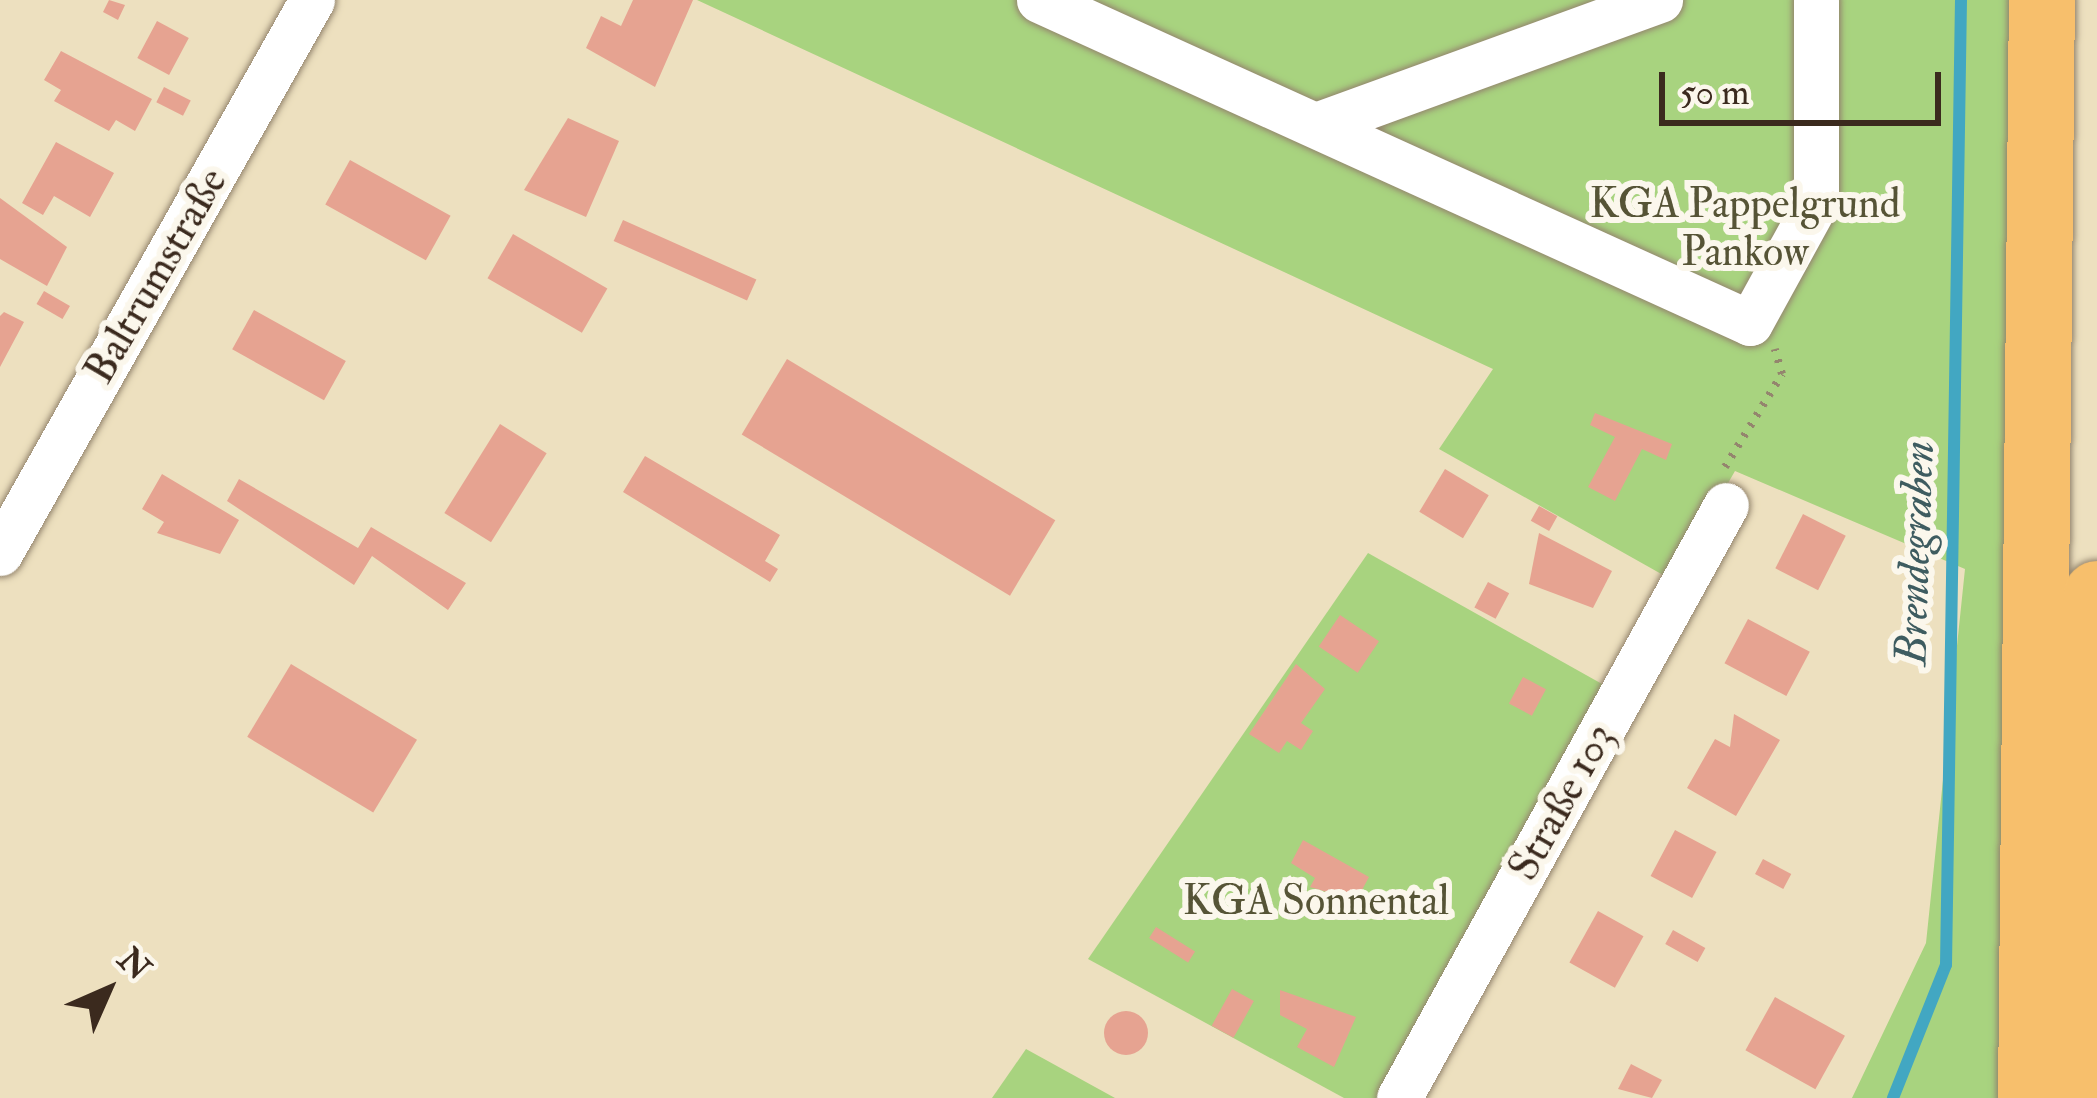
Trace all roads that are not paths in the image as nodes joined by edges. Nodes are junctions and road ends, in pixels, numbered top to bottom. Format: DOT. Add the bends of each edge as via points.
graph roads {
  1 [pos="312,0"];
  2 [pos="1039,0"];
  3 [pos="1660,0"];
  4 [pos="1816,0"];
  5 [pos="2042,0"];
  6 [pos="1319,124"];
  7 [pos="1729,483"];
  8 [pos="0,553"];
  9 [pos="2097,594"];
  10 [pos="1399,1098"];
  11 [pos="2031,1098"];
  12 [pos="2093,1098"];
  1 -- 8 [label="street, Baltrumstraße"];
  2 -- 6 [label="street"];
  3 -- 6 [label="street"];
  4 -- 6 [label="street" via="1816,202 1750,322"];
  5 -- 11 [label="highway"];
  7 -- 10 [label="street, Straße 103"];
  9 -- 12 [label="highway"];
}
